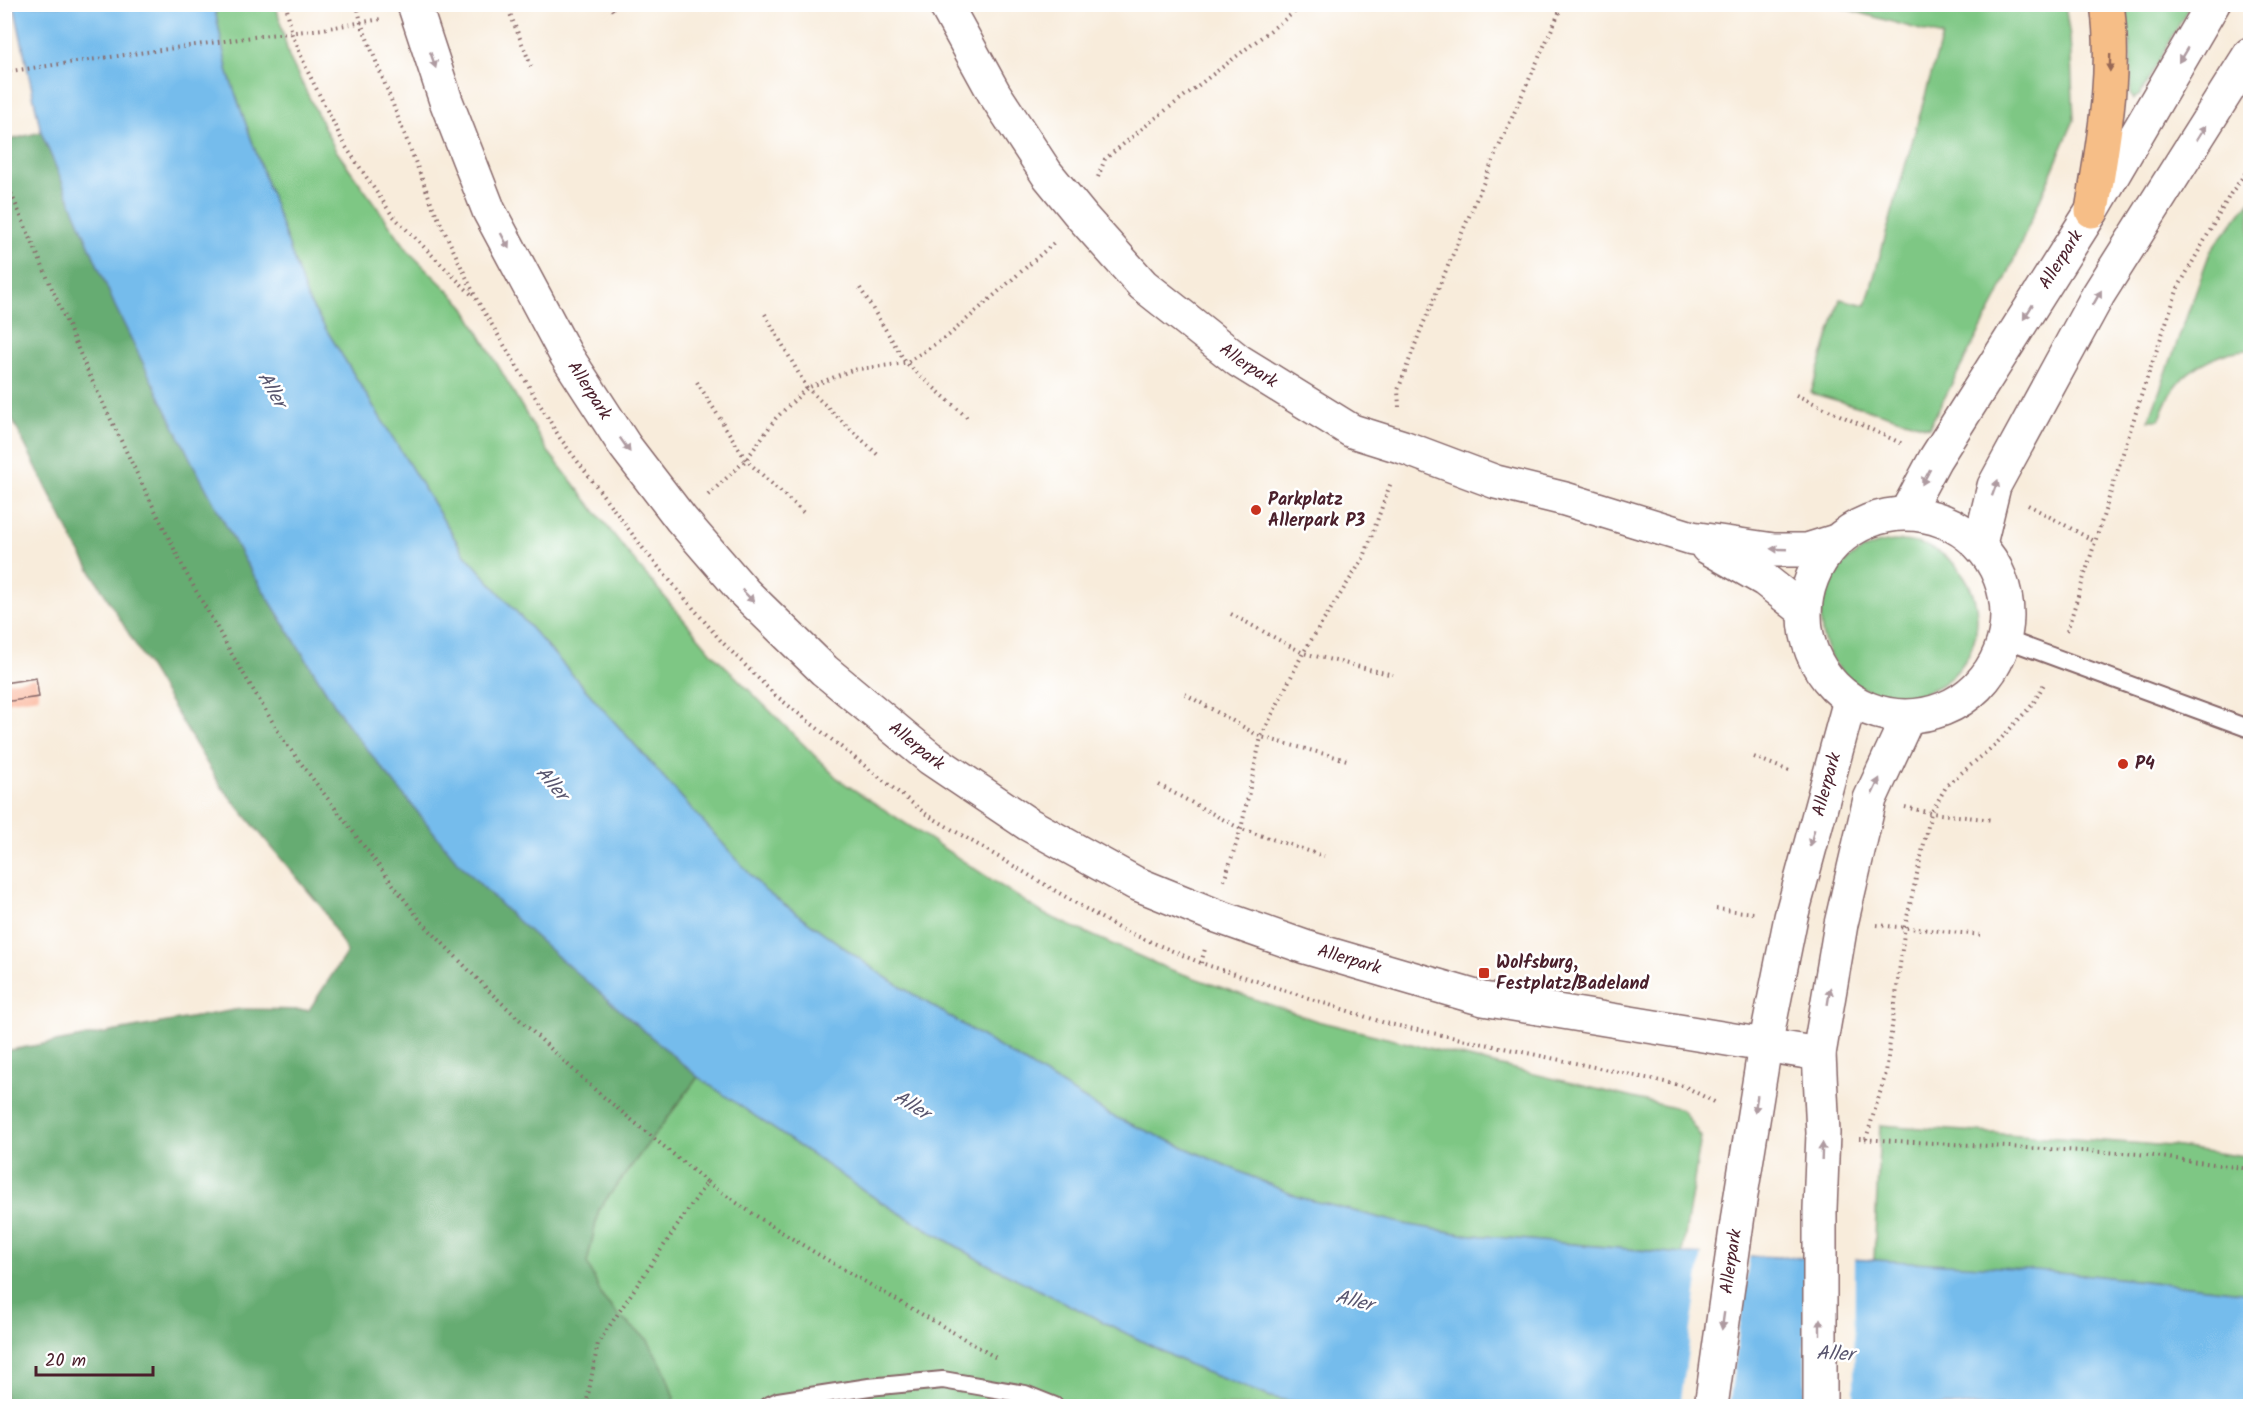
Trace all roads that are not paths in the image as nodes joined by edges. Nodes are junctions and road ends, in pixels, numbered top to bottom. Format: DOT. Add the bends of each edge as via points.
graph roads {
  1 [pos="414,4"];
  2 [pos="945,4"];
  3 [pos="2107,4"];
  4 [pos="2213,4"];
  5 [pos="2250,54"];
  6 [pos="2092,211"];
  7 [pos="1906,513"];
  8 [pos="1692,538"];
  9 [pos="1836,541"];
  10 [pos="1980,544"];
  11 [pos="1804,611"];
  12 [pos="2005,639"];
  13 [pos="1850,700"];
  14 [pos="1908,717"];
  15 [pos="2250,729"];
  16 [pos="1765,1046"];
  17 [pos="1819,1054"];
  18 [pos="767,1407"];
  19 [pos="1055,1407"];
  20 [pos="1711,1407"];
  21 [pos="1820,1407"];
  1 -- 16 [label="street, Allerpark, one-way" via="446,101 489,210 566,356 625,446 745,593 824,670 930,758 1028,824 1135,883 1305,947 1483,999"];
  2 -- 8 [label="street, Allerpark" via="994,93 1047,174 1083,218 1143,285 1239,361 1352,431 1496,482"];
  3 -- 6 [label="main road, one-way" via="2109,111"];
  4 -- 6 [label="street, Allerpark, one-way"];
  10 -- 5 [label="street, one-way" via="1994,486 2092,305"];
  6 -- 7 [label="street, Allerpark, one-way" via="1935,459"];
  7 -- 9 [label="street, Allerpark" via="1858,525"];
  7 -- 10 [label="street, Allerpark" via="1937,518"];
  9 -- 8 [label="street, Allerpark, one-way" via="1807,550 1774,550"];
  8 -- 11 [label="street, Allerpark" via="1765,580"];
  9 -- 11 [label="street, Allerpark" via="1819,562"];
  10 -- 12 [label="street, Allerpark" via="1999,573 2007,600"];
  11 -- 13 [label="street, Allerpark" via="1809,645 1825,677"];
  12 -- 14 [label="street, Allerpark" via="1991,672 1970,694 1949,708"];
  12 -- 15 [label="lane"];
  13 -- 14 [label="street, Allerpark" via="1877,713"];
  13 -- 16 [label="street, Allerpark, one-way" via="1791,917"];
  17 -- 14 [label="street, one-way" via="1841,924 1870,798"];
  16 -- 17 [label="street, Allerpark"];
  16 -- 20 [label="street, Allerpark, one-way"];
  21 -- 17 [label="street, one-way" via="1823,1133"];
  18 -- 19 [label="lane" via="778,1401 869,1387 943,1380 1025,1394"];
}
